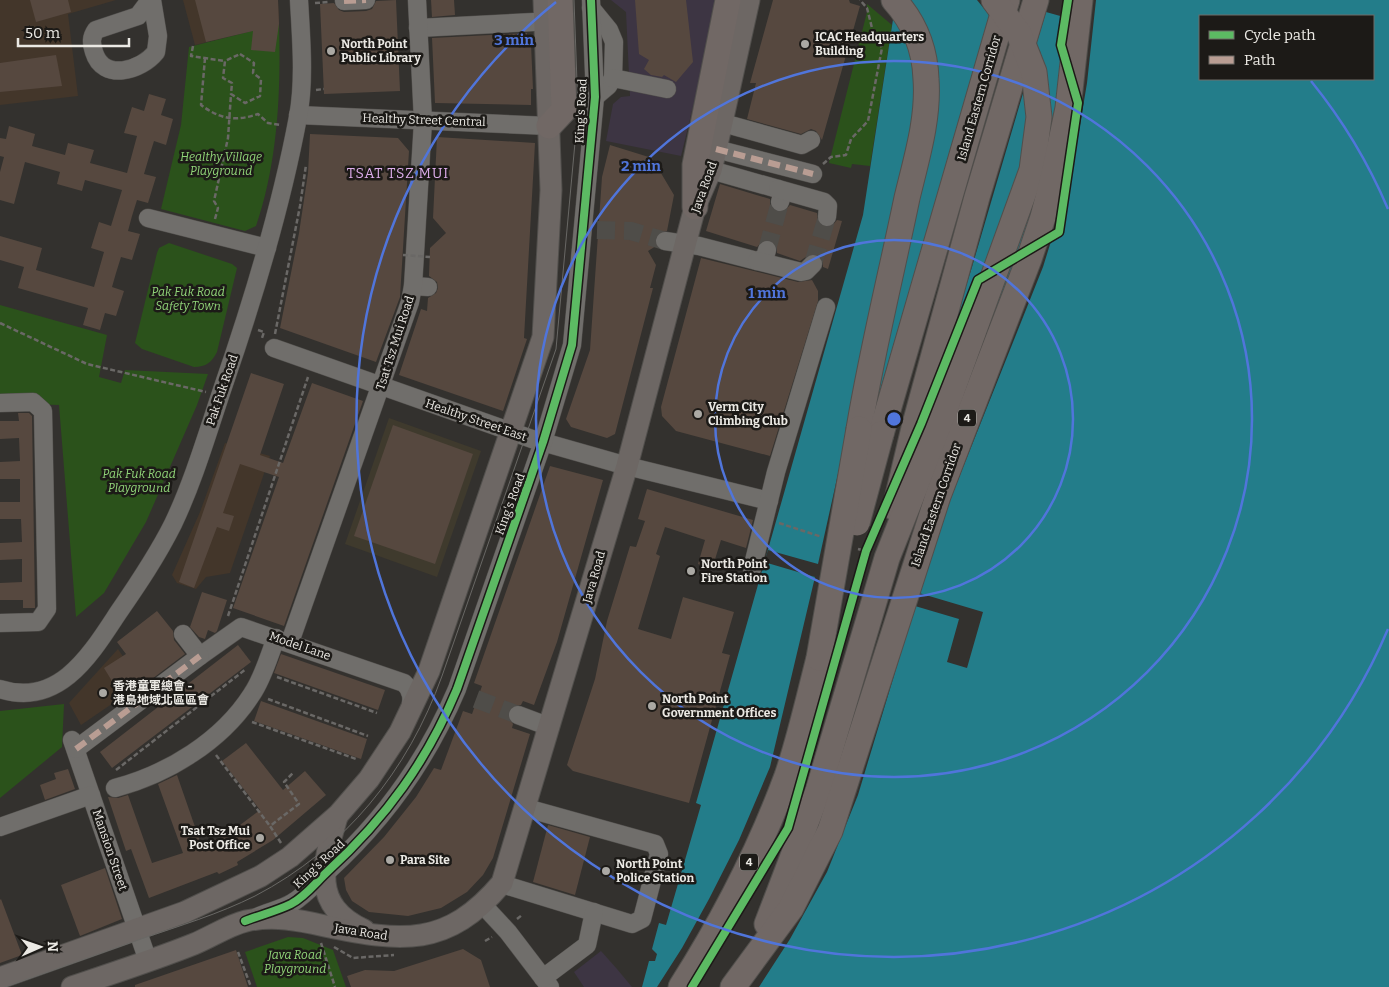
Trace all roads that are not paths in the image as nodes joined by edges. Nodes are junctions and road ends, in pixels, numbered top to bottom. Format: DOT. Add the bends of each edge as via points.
graph roads {
  1 [pos="299,0"];
  2 [pos="366,0"];
  3 [pos="417,0"];
  4 [pos="544,0"];
  5 [pos="560,0"];
  6 [pos="728,0"];
  7 [pos="749,0"];
  8 [pos="894,0"];
  9 [pos="994,0"];
  10 [pos="1007,0"];
  11 [pos="1036,0"];
  12 [pos="1080,0"];
  13 [pos="344,1"];
  14 [pos="591,4"];
  15 [pos="534,22"];
  16 [pos="418,28"];
  17 [pos="613,78"];
  18 [pos="667,89"];
  19 [pos="595,97"];
  20 [pos="298,115"];
  21 [pos="423,121"];
  22 [pos="723,122"];
  23 [pos="549,126"];
  24 [pos="811,140"];
  25 [pos="716,149"];
  26 [pos="711,170"];
  27 [pos="813,174"];
  28 [pos="695,207"];
  29 [pos="827,217"];
  30 [pos="148,218"];
  31 [pos="665,240"];
  32 [pos="686,245"];
  33 [pos="267,248"];
  34 [pos="813,264"];
  35 [pos="826,307"];
  36 [pos="274,342"];
  37 [pos="381,386"];
  38 [pos="0,403"];
  39 [pos="512,432"];
  40 [pos="543,442"];
  41 [pos="627,466"];
  42 [pos="769,501"];
  43 [pos="887,558"];
  44 [pos="752,569"];
  45 [pos="0,624"];
  46 [pos="183,634"];
  47 [pos="283,640"];
  48 [pos="200,656"];
  49 [pos="819,658"];
  50 [pos="0,689"];
  51 [pos="410,712"];
  52 [pos="518,715"];
  53 [pos="550,727"];
  54 [pos="115,788"];
  55 [pos="91,795"];
  56 [pos="526,808"];
  57 [pos="338,814"];
  58 [pos="0,827"];
  59 [pos="324,874"];
  60 [pos="502,884"];
  61 [pos="483,905"];
  62 [pos="594,912"];
  63 [pos="245,921"];
  64 [pos="138,929"];
  65 [pos="378,936"];
  66 [pos="148,961"];
  67 [pos="749,962"];
  68 [pos="0,978"];
  69 [pos="547,982"];
  70 [pos="72,987"];
  71 [pos="681,987"];
  72 [pos="733,987"];
  1 -- 20 [label="street, Pak Fuk Road"];
  2 -- 13 [label="street"];
  3 -- 16 [label="street, Tsat Tsz Mui Road"];
  4 -- 23 [label="main road, King's Road"];
  5 -- 23 [label="highway" via="564,110"];
  6 -- 28 [label="highway" via="695,165"];
  7 -- 22 [label="main road, Java Road"];
  8 -- 49 [label="highway, bridge" via="914,28 921,47 927,81 925,110 862,408"];
  9 -- 43 [label="highway" via="1019,34 1034,72 1039,117 1036,155 1022,202 937,432"];
  10 -- 49 [label="highway, Island Eastern Corridor / 4, bridge"];
  11 -- 43 [label="highway, 4" via="977,197 915,424 898,488"];
  12 -- 67 [label="highway, Island Eastern Corridor / 4" via="1073,78 1062,140 1029,259 938,496 830,832 792,908"];
  14 -- 17 [label="street" via="613,36"];
  14 -- 19 [label="street, King's Road"];
  15 -- 16 [label="street"];
  16 -- 21 [label="street, Tsat Tsz Mui Road"];
  17 -- 18 [label="street"];
  17 -- 19 [label="street"];
  19 -- 40 [label="street, King's Road" via="590,228 576,324"];
  20 -- 21 [label="street, Healthy Street Central"];
  20 -- 33 [label="street, Pak Fuk Road"];
  21 -- 23 [label="street, Healthy Street Central"];
  21 -- 37 [label="street, Tsat Tsz Mui Road" via="411,224 421,287 406,317"];
  22 -- 24 [label="street" via="802,145"];
  22 -- 25 [label="main road, Java Road"];
  23 -- 39 [label="main road, King's Road" via="551,190 543,338"];
  25 -- 26 [label="main road, Java Road"];
  25 -- 27 [label="street"];
  26 -- 28 [label="main road, Java Road"];
  26 -- 29 [label="street" via="779,195 824,202 828,206"];
  28 -- 32 [label="main road, Java Road"];
  30 -- 33 [label="street"];
  31 -- 32 [label="street"];
  32 -- 34 [label="street" via="762,255 801,272"];
  32 -- 41 [label="main road, Java Road"];
  33 -- 50 [label="street, Pak Fuk Road" via="243,330 186,491 153,560 94,649 76,670 45,689 21,692"];
  35 -- 42 [label="street"];
  36 -- 37 [label="street, Healthy Street East"];
  37 -- 39 [label="street, Healthy Street East"];
  37 -- 47 [label="street, Tsat Tsz Mui Road"];
  38 -- 45 [label="street" via="33,402 43,411 47,609 38,622"];
  39 -- 40 [label="street, Healthy Street East"];
  39 -- 51 [label="main road, King's Road" via="429,671"];
  40 -- 41 [label="street, Healthy Street East"];
  40 -- 59 [label="street, King's Road" via="442,723 392,805 368,833"];
  41 -- 42 [label="street, Healthy Street East"];
  41 -- 53 [label="main road, Java Road"];
  42 -- 44 [label="street"];
  43 -- 67 [label="highway, 4" via="818,791 777,900"];
  46 -- 48 [label="street"];
  47 -- 48 [label="street, Model Lane" via="241,626"];
  47 -- 51 [label="street, Model Lane" via="404,683 411,694"];
  47 -- 54 [label="street, Tsat Tsz Mui Road" via="255,670 253,693 207,744 136,783"];
  48 -- 55 [label="street, Mansion Street" via="74,745"];
  49 -- 71 [label="highway, Island Eastern Corridor / 4" via="778,797 738,886 706,948"];
  51 -- 57 [label="main road, King's Road" via="381,764"];
  52 -- 53 [label="street"];
  53 -- 56 [label="main road, Java Road"];
  55 -- 58 [label="street"];
  55 -- 64 [label="street, Mansion Street"];
  56 -- 60 [label="main road, Java Road"];
  56 -- 62 [label="street" via="655,844 659,854 642,919 632,924"];
  57 -- 59 [label="main road"];
  57 -- 64 [label="main road, King's Road" via="290,856 261,876 212,901"];
  59 -- 63 [label="street, King's Road" via="292,903"];
  59 -- 65 [label="main road" via="326,894 337,912 354,925"];
  60 -- 61 [label="main road, Java Road"];
  60 -- 62 [label="street"];
  61 -- 65 [label="main road, Java Road" via="461,921 430,934"];
  61 -- 69 [label="street"];
  62 -- 69 [label="street" via="587,945"];
  63 -- 65 [label="main road, Java Road" via="279,918"];
  63 -- 66 [label="main road, King's Road"];
  64 -- 66 [label="street, Mansion Street"];
  64 -- 68 [label="main road, King's Road"];
  66 -- 70 [label="main road, King's Road"];
  67 -- 72 [label="highway, Island Eastern Corridor / 4"];
}
